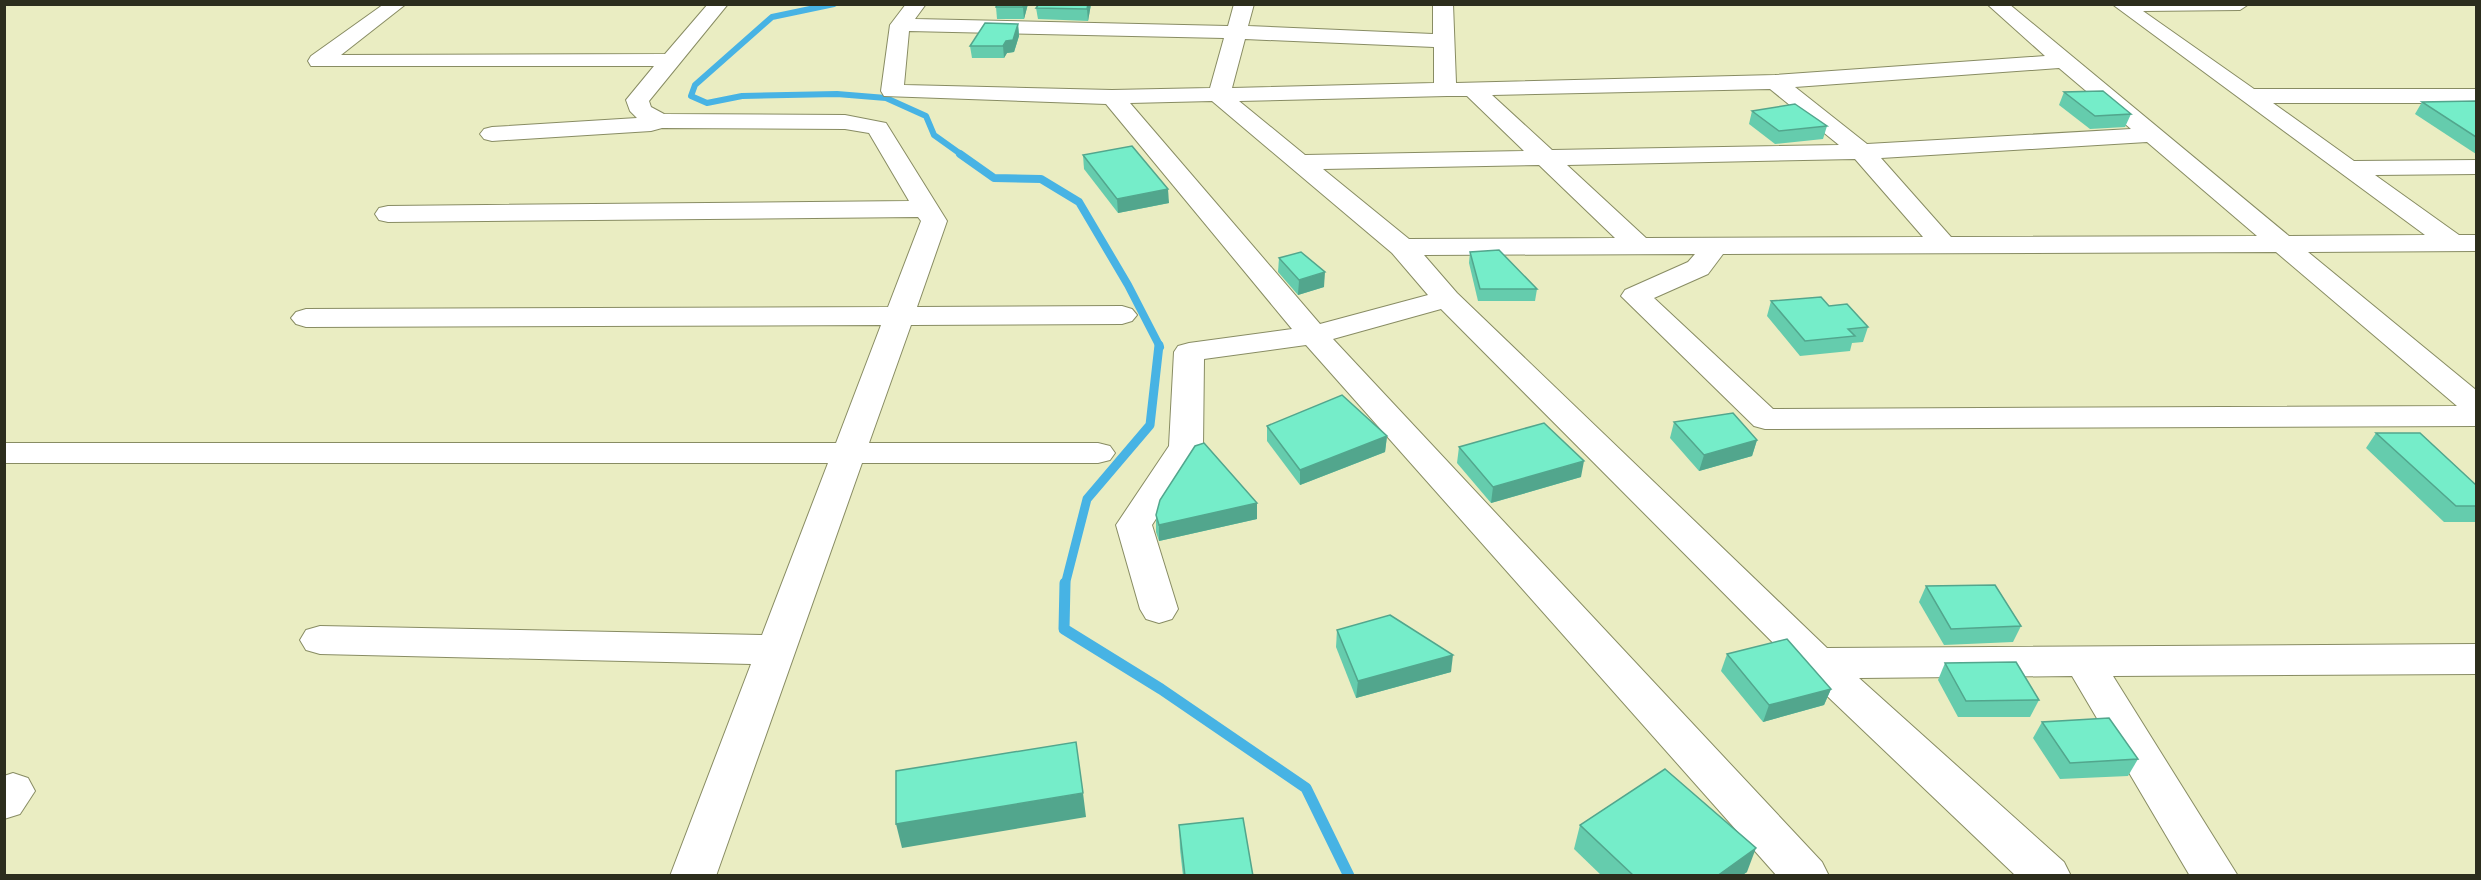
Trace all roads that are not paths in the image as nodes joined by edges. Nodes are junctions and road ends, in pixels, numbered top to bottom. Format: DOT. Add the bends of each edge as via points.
graph roads {
  1 [pos="397,4"];
  2 [pos="719,4"];
  3 [pos="918,4"];
  4 [pos="1244,4"];
  5 [pos="1443,4"];
  6 [pos="1996,4"];
  7 [pos="2240,4"];
  8 [pos="2122,5"];
  9 [pos="900,25"];
  10 [pos="1236,32"];
  11 [pos="1444,41"];
  12 [pos="671,60"];
  13 [pos="2064,61"];
  14 [pos="1775,82"];
  15 [pos="1473,89"];
  16 [pos="1445,90"];
  17 [pos="1219,96"];
  18 [pos="2250,96"];
  19 [pos="2476,96"];
  20 [pos="1112,97"];
  21 [pos="660,121"];
  22 [pos="492,134"];
  23 [pos="2153,135"];
  24 [pos="1862,152"];
  25 [pos="1546,158"];
  26 [pos="1300,162"];
  27 [pos="2476,167"];
  28 [pos="2349,168"];
  29 [pos="927,209"];
  30 [pos="387,214"];
  31 [pos="2282,243"];
  32 [pos="2465,243"];
  33 [pos="1944,245"];
  34 [pos="1639,246"];
  35 [pos="1715,246"];
  36 [pos="1402,247"];
  37 [pos="1447,299"];
  38 [pos="1122,315"];
  39 [pos="900,316"];
  40 [pos="306,318"];
  41 [pos="1313,335"];
  42 [pos="2476,406"];
  43 [pos="2476,416"];
  44 [pos="4,453"];
  45 [pos="1098,453"];
  46 [pos="849,454"];
  47 [pos="1159,609"];
  48 [pos="320,640"];
  49 [pos="776,650"];
  50 [pos="2476,659"];
  51 [pos="2083,661"];
  52 [pos="1817,663"];
  53 [pos="4,791"];
  54 [pos="4,801"];
  55 [pos="693,876"];
  56 [pos="1806,876"];
  57 [pos="2048,876"];
  58 [pos="2215,876"];
  1 -- 12 [label="street" via="319,61"];
  2 -- 12 [label="street"];
  3 -- 9 [label="street"];
  4 -- 10 [label="street"];
  5 -- 11 [label="street"];
  6 -- 13 [label="street"];
  7 -- 8 [label="street"];
  8 -- 18 [label="street"];
  9 -- 10 [label="street"];
  9 -- 20 [label="street" via="892,91"];
  10 -- 11 [label="street"];
  10 -- 17 [label="street"];
  11 -- 16 [label="street"];
  12 -- 21 [label="street" via="637,100 641,111"];
  13 -- 14 [label="street"];
  13 -- 23 [label="street"];
  14 -- 15 [label="street"];
  14 -- 24 [label="street"];
  15 -- 16 [label="street"];
  15 -- 25 [label="street"];
  16 -- 17 [label="street"];
  17 -- 20 [label="street"];
  17 -- 26 [label="street"];
  18 -- 19 [label="street"];
  18 -- 28 [label="street"];
  20 -- 41 [label="street"];
  21 -- 22 [label="street"];
  21 -- 29 [label="street" via="845,122 878,128"];
  23 -- 24 [label="street"];
  23 -- 31 [label="street"];
  24 -- 25 [label="street"];
  24 -- 33 [label="street"];
  25 -- 26 [label="street"];
  25 -- 34 [label="street"];
  26 -- 36 [label="street"];
  27 -- 28 [label="street"];
  28 -- 32 [label="street"];
  29 -- 30 [label="street"];
  29 -- 39 [label="street" via="934,221"];
  31 -- 32 [label="street"];
  31 -- 33 [label="street"];
  31 -- 42 [label="street"];
  33 -- 35 [label="street"];
  34 -- 35 [label="street"];
  34 -- 36 [label="street"];
  35 -- 43 [label="street" via="1698,268 1635,296 1765,419"];
  36 -- 37 [label="street"];
  37 -- 41 [label="street"];
  37 -- 52 [label="street"];
  38 -- 39 [label="street"];
  39 -- 40 [label="street"];
  39 -- 46 [label="street"];
  41 -- 47 [label="street" via="1189,352 1186,446 1134,525"];
  41 -- 56 [label="street"];
  44 -- 46 [label="street"];
  45 -- 46 [label="street"];
  46 -- 49 [label="street"];
  48 -- 49 [label="street"];
  49 -- 55 [label="street"];
  50 -- 51 [label="street"];
  51 -- 52 [label="street"];
  51 -- 58 [label="street"];
  52 -- 57 [label="street"];
  53 -- 54 [label="street" via="12,792"];
}
